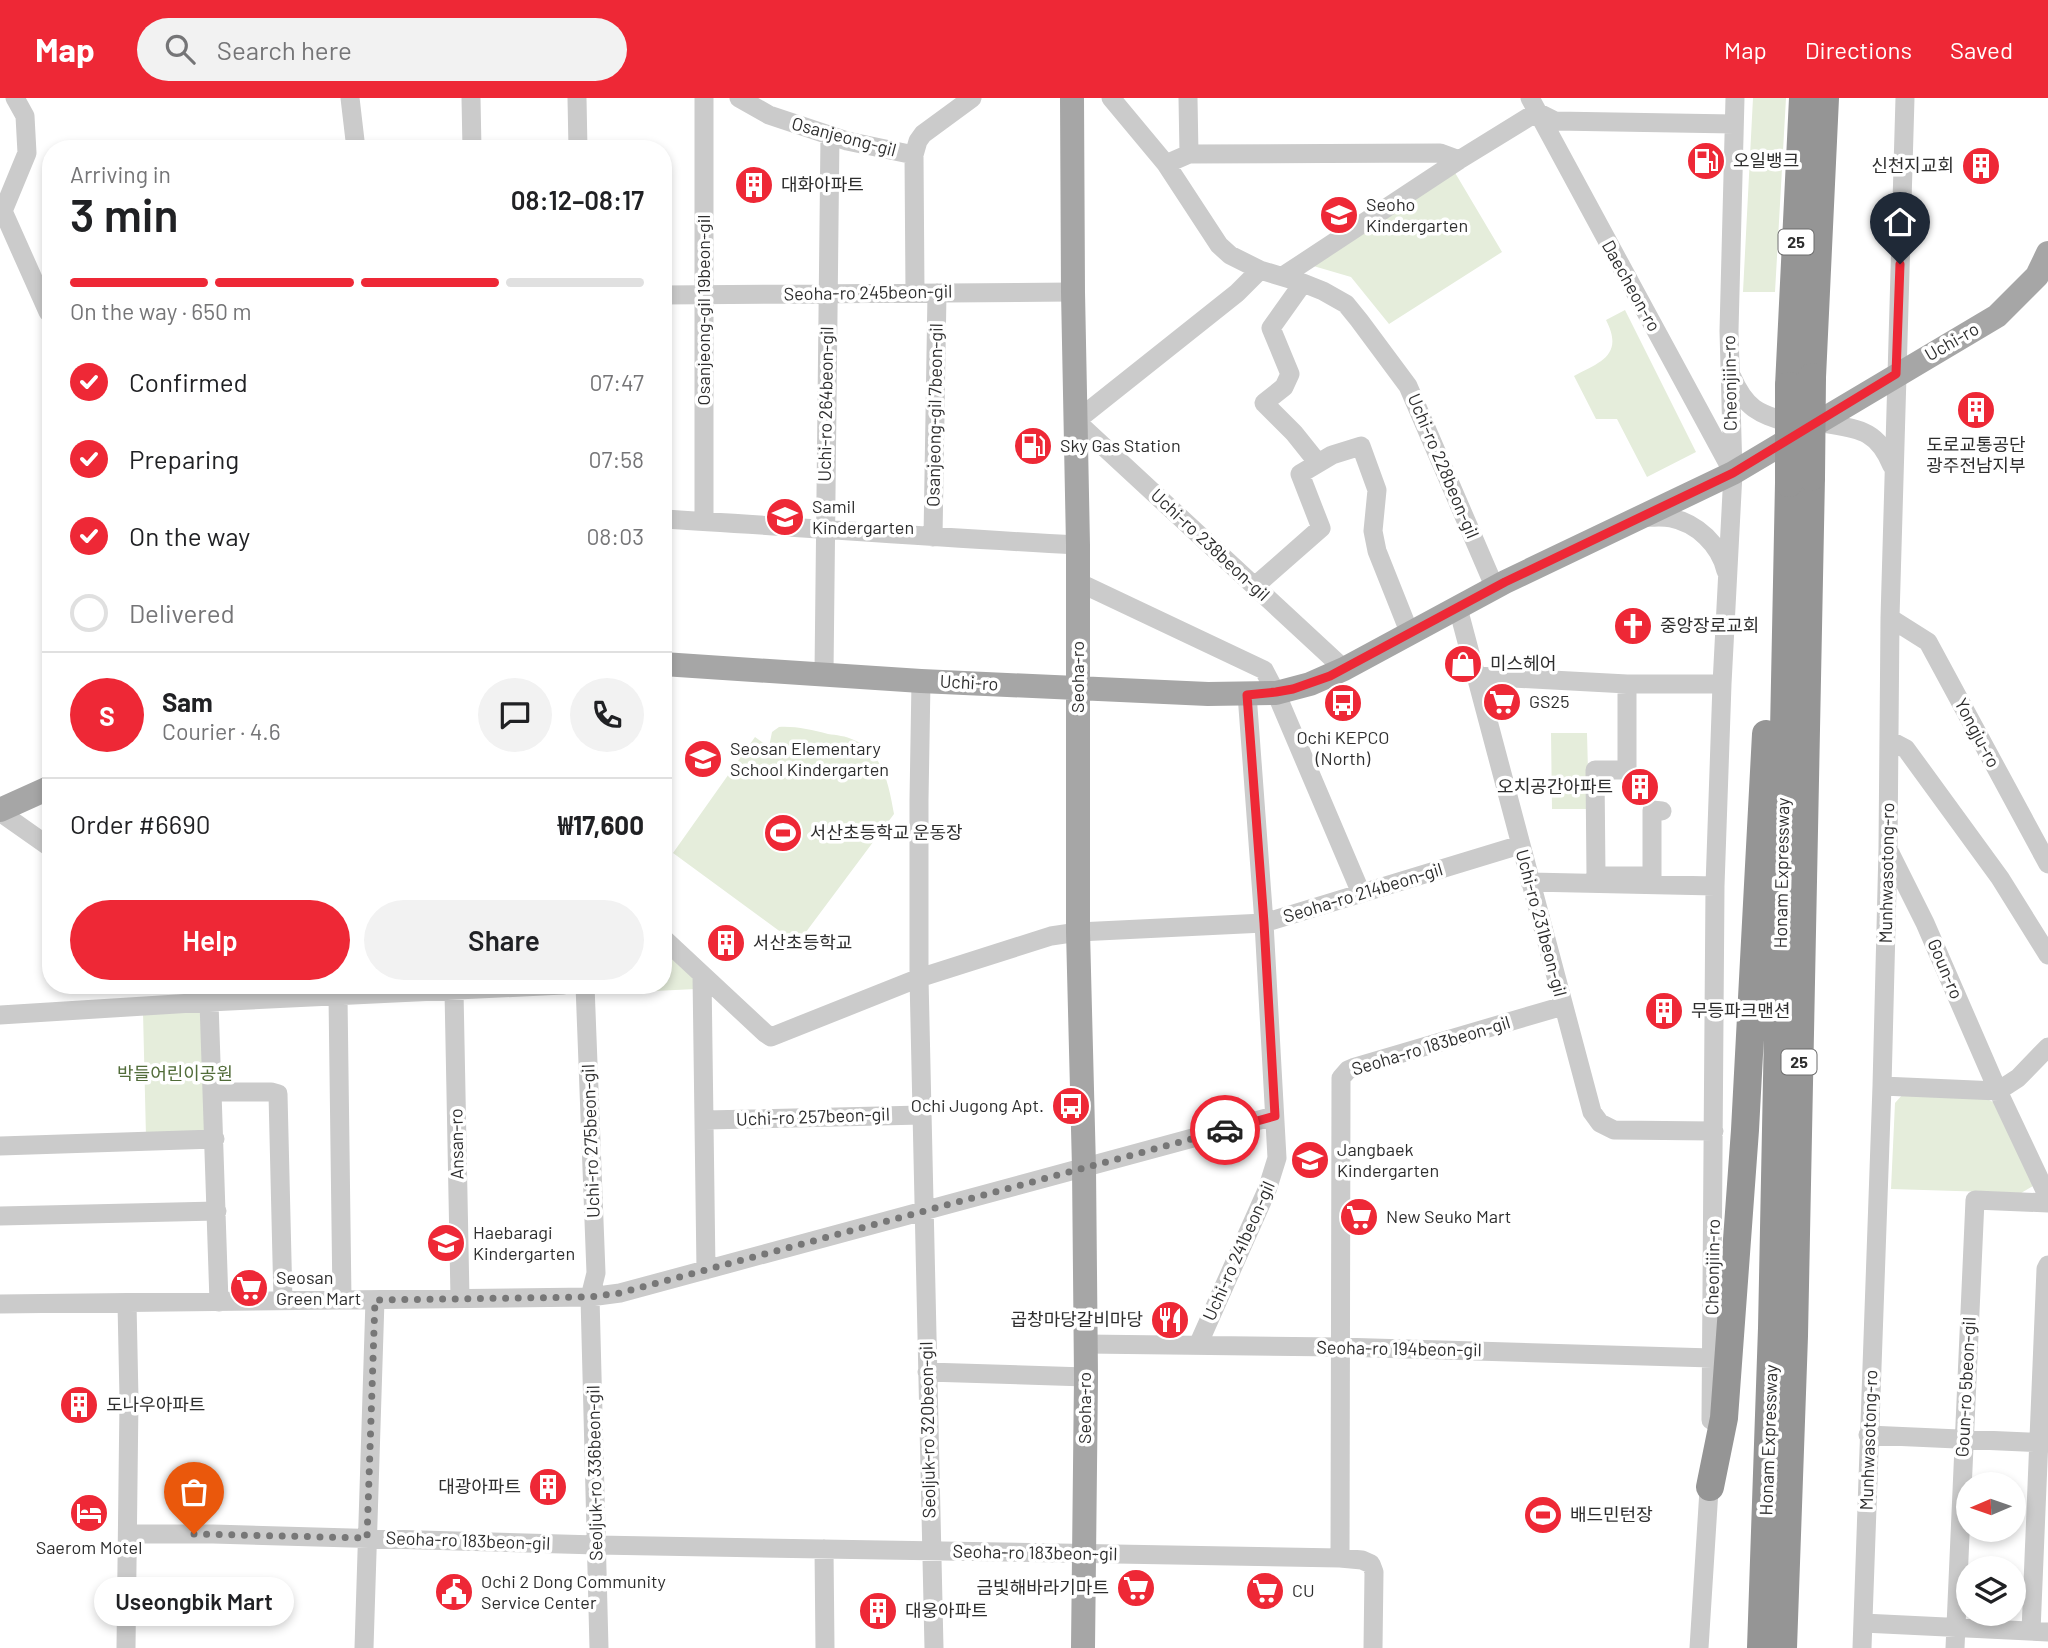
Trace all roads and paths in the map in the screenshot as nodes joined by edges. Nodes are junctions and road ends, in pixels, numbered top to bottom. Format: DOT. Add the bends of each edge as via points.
graph roads {
  1 [pos="15,98"];
  2 [pos="350,98"];
  3 [pos="471,98"];
  4 [pos="577,98"];
  5 [pos="704,98"];
  6 [pos="738,98"];
  7 [pos="972,98"];
  8 [pos="1072,98"];
  9 [pos="1111,98"];
  10 [pos="1188,98"];
  11 [pos="1735,98"];
  12 [pos="1803,98"];
  13 [pos="1825,98"];
  14 [pos="1905,98"];
  15 [pos="1534,105"];
  16 [pos="1734,124"];
  17 [pos="830,135"];
  18 [pos="355,140"];
  19 [pos="472,140"];
  20 [pos="578,140"];
  21 [pos="1189,154"];
  22 [pos="914,155"];
  23 [pos="1460,160"];
  24 [pos="1166,164"];
  25 [pos="2048,253"];
  26 [pos="1259,270"];
  27 [pos="1283,276"];
  28 [pos="1303,283"];
  29 [pos="1073,292"];
  30 [pos="915,293"];
  31 [pos="937,293"];
  32 [pos="827,294"];
  33 [pos="672,295"];
  34 [pos="703,295"];
  35 [pos="42,299"];
  36 [pos="1730,373"];
  37 [pos="1896,374"];
  38 [pos="1801,382"];
  39 [pos="1076,421"];
  40 [pos="1812,425"];
  41 [pos="1318,463"];
  42 [pos="1894,471"];
  43 [pos="1733,473"];
  44 [pos="1800,480"];
  45 [pos="1641,517"];
  46 [pos="672,519"];
  47 [pos="704,521"];
  48 [pos="824,528"];
  49 [pos="933,537"];
  50 [pos="1077,545"];
  51 [pos="1788,561"];
  52 [pos="1728,575"];
  53 [pos="1078,582"];
  54 [pos="1255,586"];
  55 [pos="1495,588"];
  56 [pos="1458,608"];
  57 [pos="1890,618"];
  58 [pos="1410,634"];
  59 [pos="672,665"];
  60 [pos="1344,669"];
  61 [pos="824,673"];
  62 [pos="1476,676"];
  63 [pos="921,681"];
  64 [pos="1627,684"];
  65 [pos="1722,684"];
  66 [pos="1078,689"];
  67 [pos="1276,692"];
  68 [pos="1247,695"];
  69 [pos="1889,740"];
  70 [pos="42,791"];
  71 [pos="0,811"];
  72 [pos="1662,811"];
  73 [pos="42,841"];
  74 [pos="1520,845"];
  75 [pos="1888,849"];
  76 [pos="2048,864"];
  77 [pos="1530,882"];
  78 [pos="1715,887"];
  79 [pos="1362,893"];
  80 [pos="1264,923"];
  81 [pos="1078,932"];
  82 [pos="672,947"];
  83 [pos="2048,955"];
  84 [pos="702,975"];
  85 [pos="919,978"];
  86 [pos="205,994"];
  87 [pos="383,994"];
  88 [pos="454,994"];
  89 [pos="585,994"];
  90 [pos="338,996"];
  91 [pos="1563,1006"];
  92 [pos="0,1015"];
  93 [pos="2048,1047"];
  94 [pos="1882,1086"];
  95 [pos="1998,1091"];
  96 [pos="213,1092"];
  97 [pos="922,1115"];
  98 [pos="1275,1116"];
  99 [pos="705,1121"];
  100 [pos="1714,1131"];
  101 [pos="215,1139"];
  102 [pos="0,1146"];
  103 [pos="1084,1168"];
  104 [pos="2048,1197"];
  105 [pos="2048,1203"];
  106 [pos="217,1211"];
  107 [pos="923,1211"];
  108 [pos="0,1216"];
  109 [pos="2048,1265"];
  110 [pos="706,1270"];
  111 [pos="590,1297"];
  112 [pos="460,1298"];
  113 [pos="342,1300"];
  114 [pos="375,1300"];
  115 [pos="283,1301"];
  116 [pos="219,1302"];
  117 [pos="127,1303"];
  118 [pos="0,1304"];
  119 [pos="1086,1344"];
  120 [pos="1198,1345"];
  121 [pos="1339,1348"];
  122 [pos="1712,1358"];
  123 [pos="926,1372"];
  124 [pos="1086,1377"];
  125 [pos="1868,1435"];
  126 [pos="1963,1438"];
  127 [pos="2043,1442"];
  128 [pos="1710,1487"];
  129 [pos="128,1534"];
  130 [pos="367,1538"];
  131 [pos="597,1545"];
  132 [pos="824,1549"];
  133 [pos="931,1551"];
  134 [pos="1084,1554"];
  135 [pos="1340,1558"];
  136 [pos="1863,1623"];
  137 [pos="1956,1628"];
  138 [pos="2040,1632"];
  139 [pos="126,1648"];
  140 [pos="364,1648"];
  141 [pos="599,1648"];
  142 [pos="825,1648"];
  143 [pos="935,1648"];
  144 [pos="1083,1648"];
  145 [pos="1373,1648"];
  146 [pos="1699,1648"];
  147 [pos="1761,1648"];
  148 [pos="1783,1648"];
  149 [pos="1862,1648"];
  150 [pos="1955,1648"];
  1 -- 35 [label="street" via="25,116 27,153 3,211"];
  2 -- 18 [label="street"];
  3 -- 19 [label="street"];
  4 -- 20 [label="street"];
  5 -- 34 [label="street, Osanjeong-gil 19beon-gil"];
  6 -- 17 [label="street, Osanjeong-gil" via="769,115"];
  7 -- 22 [label="street, Osanjeong-gil" via="923,134"];
  8 -- 29 [label="main road, Seoha-ro"];
  9 -- 24 [label="street, Uchi-ro 228beon-gil"];
  10 -- 21 [label="street"];
  11 -- 16 [label="street, Cheonjiin-ro"];
  12 -- 38 [label="highway, Honam Expressway / 25"];
  13 -- 38 [label="highway, Honam Expressway / 25"];
  14 -- 37 [label="street, Munhwasotong-ro"];
  15 -- 16 [label="street" via="1555,121"];
  15 -- 23 [label="street"];
  15 -- 43 [label="street, Daecheon-ro"];
  16 -- 36 [label="street, Cheonjiin-ro"];
  17 -- 22 [label="street, Osanjeong-gil"];
  17 -- 32 [label="street, Uchi-ro 264beon-gil"];
  21 -- 23 [label="street" via="1440,153"];
  21 -- 24 [label="street"];
  22 -- 30 [label="street"];
  23 -- 27 [label="street"];
  24 -- 26 [label="street, Uchi-ro 228beon-gil" via="1220,245"];
  25 -- 37 [label="main road, Uchi-ro" via="2038,276 1997,316"];
  26 -- 27 [label="street, Uchi-ro 228beon-gil"];
  26 -- 39 [label="street" via="1237,293"];
  27 -- 28 [label="street, Uchi-ro 228beon-gil"];
  28 -- 41 [label="street" via="1272,328 1290,374 1284,387 1264,403"];
  28 -- 55 [label="street, Uchi-ro 228beon-gil" via="1346,304 1408,386"];
  29 -- 31 [label="street, Seoha-ro 245beon-gil"];
  29 -- 39 [label="main road, Seoha-ro"];
  30 -- 31 [label="street, Seoha-ro 245beon-gil"];
  30 -- 32 [label="street, Seoha-ro 245beon-gil"];
  31 -- 49 [label="street, Osanjeong-gil 7beon-gil"];
  32 -- 34 [label="street, Seoha-ro 245beon-gil"];
  32 -- 48 [label="street, Uchi-ro 264beon-gil"];
  33 -- 34 [label="street, Seoha-ro 245beon-gil"];
  34 -- 47 [label="street, Osanjeong-gil 19beon-gil"];
  36 -- 40 [label="street" via="1749,406 1762,414"];
  36 -- 43 [label="street, Cheonjiin-ro"];
  37 -- 40 [label="main road, Uchi-ro"];
  37 -- 42 [label="street, Munhwasotong-ro"];
  38 -- 44 [label="highway, Honam Expressway / 25, bridge"];
  39 -- 50 [label="main road, Seoha-ro"];
  39 -- 54 [label="street, Uchi-ro 238beon-gil"];
  40 -- 42 [label="street" via="1870,435 1883,448"];
  40 -- 43 [label="main road, Uchi-ro"];
  41 -- 54 [label="street" via="1300,474 1321,528"];
  41 -- 58 [label="street" via="1361,446 1377,490 1373,531 1377,551"];
  42 -- 57 [label="street, Munhwasotong-ro"];
  43 -- 45 [label="main road, Uchi-ro"];
  43 -- 52 [label="street, Cheonjiin-ro"];
  44 -- 51 [label="highway, Honam Expressway / 25"];
  44 -- 148 [label="highway, Honam Expressway / 25" via="1794,1322"];
  45 -- 52 [label="street" via="1670,518 1695,528 1718,550"];
  45 -- 55 [label="main road, Uchi-ro"];
  46 -- 47 [label="street"];
  47 -- 48 [label="street"];
  48 -- 49 [label="street"];
  48 -- 61 [label="street, Uchi-ro 264beon-gil"];
  49 -- 50 [label="street"];
  50 -- 53 [label="main road, Seoha-ro"];
  51 -- 128 [label="highway" via="1769,674 1745,1130 1724,1418"];
  51 -- 147 [label="highway, Honam Expressway / 25"];
  52 -- 65 [label="street, Cheonjiin-ro"];
  53 -- 66 [label="main road, Seoha-ro"];
  53 -- 67 [label="street" via="1264,670"];
  54 -- 60 [label="street, Uchi-ro 238beon-gil"];
  55 -- 56 [label="main road, Uchi-ro"];
  56 -- 58 [label="main road, Uchi-ro"];
  56 -- 62 [label="street, Uchi-ro 231beon-gil"];
  57 -- 69 [label="street, Munhwasotong-ro"];
  57 -- 76 [label="street, Yongju-ro" via="1927,642"];
  58 -- 60 [label="main road, Uchi-ro"];
  59 -- 61 [label="main road, Uchi-ro"];
  60 -- 67 [label="main road, Uchi-ro"];
  61 -- 63 [label="main road, Uchi-ro"];
  62 -- 64 [label="street"];
  62 -- 74 [label="street, Uchi-ro 231beon-gil"];
  63 -- 66 [label="main road, Uchi-ro"];
  63 -- 85 [label="street"];
  64 -- 65 [label="street"];
  64 -- 72 [label="street" via="1627,770 1595,770 1596,876 1652,876 1652,810"];
  65 -- 78 [label="street, Cheonjiin-ro"];
  66 -- 68 [label="main road, Uchi-ro"];
  66 -- 81 [label="main road, Seoha-ro"];
  67 -- 68 [label="main road, Uchi-ro"];
  67 -- 79 [label="street"];
  68 -- 80 [label="street, Uchi-ro 241beon-gil"];
  69 -- 75 [label="street, Munhwasotong-ro"];
  69 -- 83 [label="street" via="1906,750 2000,878"];
  70 -- 71 [label="main road"];
  71 -- 73 [label="street"];
  74 -- 77 [label="street, Uchi-ro 231beon-gil"];
  74 -- 79 [label="street, Seoha-ro 214beon-gil"];
  75 -- 94 [label="street, Munhwasotong-ro"];
  75 -- 95 [label="street, Goun-ro"];
  77 -- 78 [label="street"];
  77 -- 91 [label="street, Uchi-ro 231beon-gil"];
  78 -- 100 [label="street, Cheonjiin-ro"];
  79 -- 80 [label="street, Seoha-ro 214beon-gil"];
  80 -- 81 [label="street, Seoha-ro 214beon-gil"];
  80 -- 98 [label="street, Uchi-ro 241beon-gil"];
  81 -- 85 [label="street" via="1051,936"];
  81 -- 103 [label="main road, Seoha-ro"];
  82 -- 84 [label="street"];
  84 -- 85 [label="street" via="771,1037"];
  84 -- 99 [label="street"];
  85 -- 97 [label="street"];
  86 -- 90 [label="street"];
  86 -- 92 [label="street"];
  86 -- 96 [label="street"];
  87 -- 90 [label="street"];
  88 -- 112 [label="street, Ansan-ro"];
  89 -- 111 [label="street, Uchi-ro 275beon-gil" via="596,1273"];
  90 -- 113 [label="street"];
  91 -- 100 [label="street, Uchi-ro 231beon-gil" via="1592,1112 1600,1123 1614,1130"];
  91 -- 121 [label="street, Seoha-ro 183beon-gil" via="1355,1067 1341,1078"];
  93 -- 95 [label="street" via="2018,1079"];
  94 -- 95 [label="street"];
  94 -- 125 [label="street, Munhwasotong-ro"];
  95 -- 104 [label="street, Goun-ro"];
  96 -- 101 [label="street"];
  96 -- 115 [label="street" via="278,1094"];
  97 -- 99 [label="street, Uchi-ro 257beon-gil"];
  97 -- 107 [label="street"];
  98 -- 103 [label="street"];
  98 -- 120 [label="street, Uchi-ro 241beon-gil" via="1275,1169"];
  99 -- 110 [label="street"];
  100 -- 122 [label="street, Cheonjiin-ro"];
  101 -- 102 [label="street"];
  101 -- 106 [label="street"];
  103 -- 107 [label="street"];
  103 -- 119 [label="main road, Seoha-ro"];
  105 -- 126 [label="street, Goun-ro 5beon-gil" via="1975,1200"];
  106 -- 108 [label="street"];
  106 -- 116 [label="street"];
  107 -- 110 [label="street"];
  107 -- 123 [label="street, Seoljuk-ro 320beon-gil"];
  109 -- 127 [label="street" via="2042,1344"];
  110 -- 111 [label="street"];
  111 -- 112 [label="street"];
  111 -- 131 [label="street, Seoljuk-ro 336beon-gil"];
  112 -- 114 [label="street"];
  113 -- 114 [label="street"];
  113 -- 115 [label="street"];
  114 -- 130 [label="street"];
  115 -- 116 [label="street"];
  116 -- 117 [label="street"];
  117 -- 118 [label="street"];
  117 -- 129 [label="street"];
  119 -- 120 [label="street, Seoha-ro 194beon-gil"];
  119 -- 124 [label="main road, Seoha-ro"];
  120 -- 121 [label="street, Seoha-ro 194beon-gil"];
  121 -- 122 [label="street, Seoha-ro 194beon-gil"];
  121 -- 135 [label="street, Seoha-ro 183beon-gil"];
  122 -- 128 [label="street, Cheonjiin-ro"];
  123 -- 124 [label="street"];
  123 -- 133 [label="street, Seoljuk-ro 320beon-gil"];
  124 -- 134 [label="main road, Seoha-ro"];
  125 -- 126 [label="street"];
  125 -- 136 [label="street, Munhwasotong-ro"];
  126 -- 127 [label="street"];
  126 -- 137 [label="street, Goun-ro 5beon-gil"];
  127 -- 138 [label="street" via="2034,1538"];
  128 -- 146 [label="street, Cheonjiin-ro"];
  129 -- 130 [label="street, Seoha-ro 183beon-gil"];
  129 -- 139 [label="street"];
  130 -- 131 [label="street, Seoha-ro 183beon-gil"];
  130 -- 140 [label="street"];
  131 -- 132 [label="street, Seoha-ro 183beon-gil"];
  131 -- 141 [label="street, Seoljuk-ro 336beon-gil"];
  132 -- 133 [label="street, Seoha-ro 183beon-gil"];
  132 -- 142 [label="street"];
  133 -- 134 [label="street, Seoha-ro 183beon-gil"];
  133 -- 143 [label="street, Seoljuk-ro 320beon-gil"];
  134 -- 135 [label="street, Seoha-ro 183beon-gil"];
  134 -- 144 [label="main road, Seoha-ro"];
  135 -- 145 [label="street" via="1362,1560 1371,1564 1374,1572"];
  136 -- 137 [label="street"];
  136 -- 149 [label="street, Munhwasotong-ro"];
  137 -- 138 [label="street"];
  137 -- 150 [label="street, Goun-ro 5beon-gil"];
}
